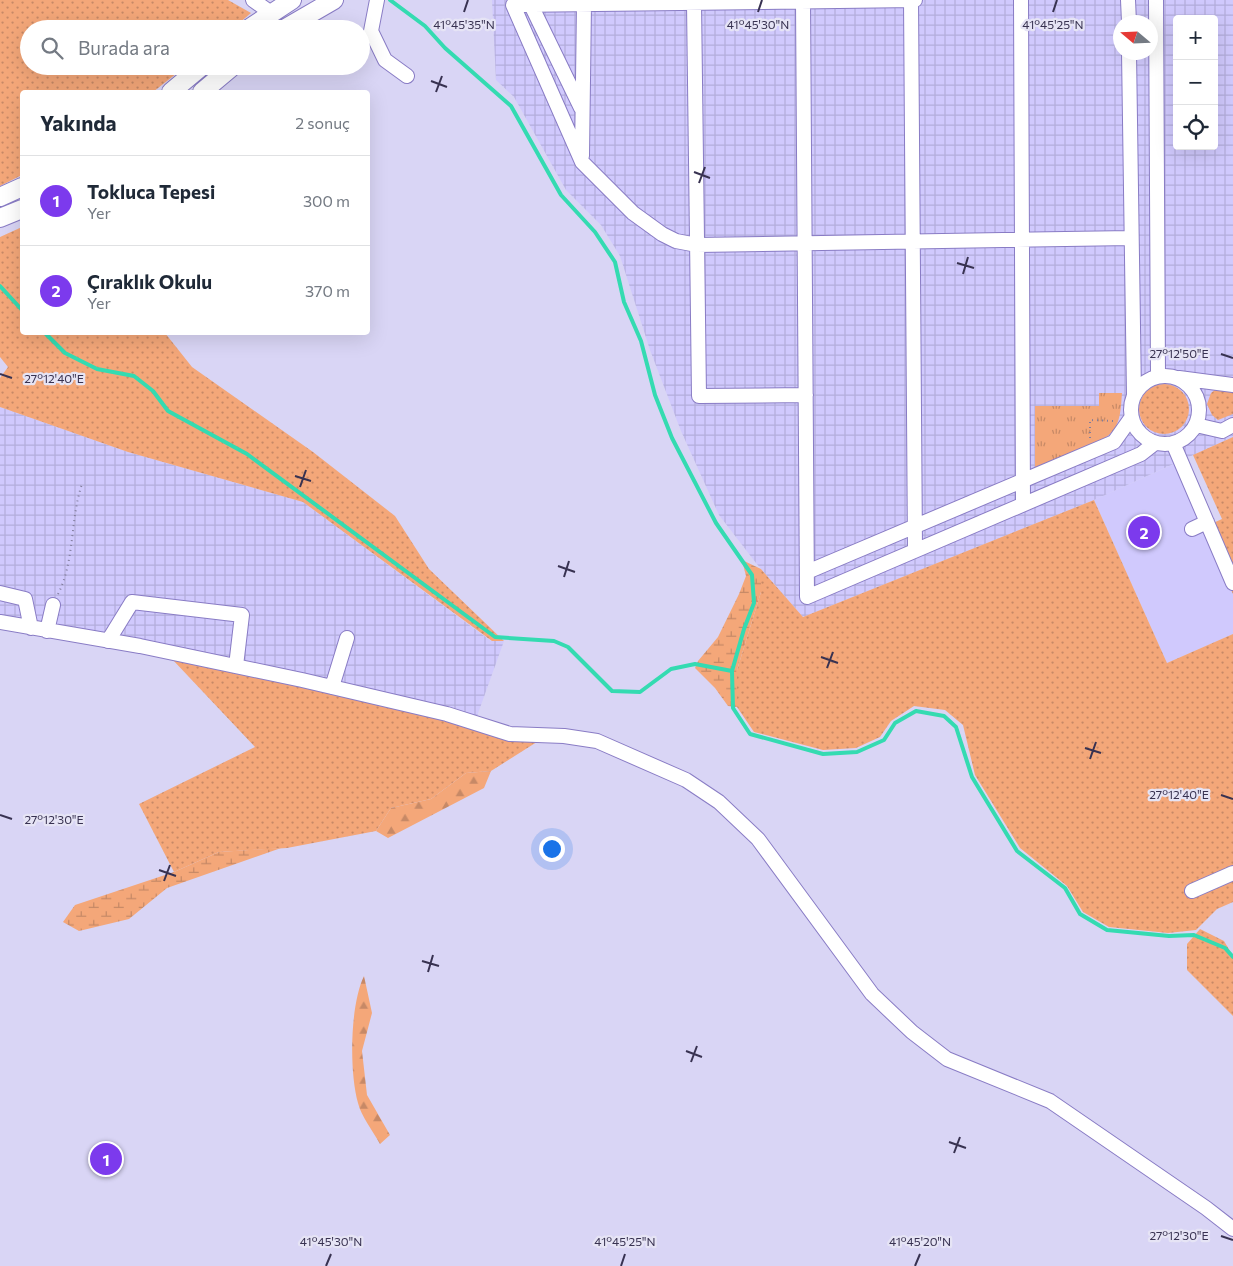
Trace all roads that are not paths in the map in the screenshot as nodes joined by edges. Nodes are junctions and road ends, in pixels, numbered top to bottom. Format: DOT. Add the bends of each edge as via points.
graph roads {
  1 [pos="253,0"];
  2 [pos="292,0"];
  3 [pos="334,0"];
  4 [pos="377,0"];
  5 [pos="911,0"];
  6 [pos="915,0"];
  7 [pos="1021,0"];
  8 [pos="1128,0"];
  9 [pos="1156,0"];
  10 [pos="803,2"];
  11 [pos="694,3"];
  12 [pos="584,4"];
  13 [pos="532,5"];
  14 [pos="271,12"];
  15 [pos="1128,15"];
  16 [pos="260,20"];
  17 [pos="300,20"];
  18 [pos="1129,60"];
  19 [pos="191,75"];
  20 [pos="222,75"];
  21 [pos="407,76"];
  22 [pos="173,90"];
  23 [pos="204,90"];
  24 [pos="582,110"];
  25 [pos="582,162"];
  26 [pos="20,188"];
  27 [pos="0,197"];
  28 [pos="20,210"];
  29 [pos="0,218"];
  30 [pos="1131,238"];
  31 [pos="1022,240"];
  32 [pos="913,242"];
  33 [pos="804,244"];
  34 [pos="697,245"];
  35 [pos="1158,376"];
  36 [pos="1179,378"];
  37 [pos="1233,385"];
  38 [pos="806,395"];
  39 [pos="1134,395"];
  40 [pos="1130,420"];
  41 [pos="1196,425"];
  42 [pos="1233,425"];
  43 [pos="1155,443"];
  44 [pos="1173,443"];
  45 [pos="1023,480"];
  46 [pos="1023,504"];
  47 [pos="1206,522"];
  48 [pos="915,526"];
  49 [pos="1192,529"];
  50 [pos="915,550"];
  51 [pos="807,572"];
  52 [pos="1233,583"];
  53 [pos="0,593"];
  54 [pos="53,605"];
  55 [pos="0,622"];
  56 [pos="31,628"];
  57 [pos="47,631"];
  58 [pos="347,638"];
  59 [pos="108,641"];
  60 [pos="236,666"];
  61 [pos="332,687"];
  62 [pos="1233,873"];
  63 [pos="1192,891"];
  64 [pos="1233,1229"];
  1 -- 14 [label="street"];
  2 -- 14 [label="main road"];
  3 -- 17 [label="main road"];
  4 -- 21 [label="street" via="371,31 385,60"];
  5 -- 6 [label="street"];
  5 -- 10 [label="street"];
  5 -- 32 [label="street"];
  7 -- 31 [label="street"];
  8 -- 15 [label="street"];
  9 -- 35 [label="street"];
  10 -- 11 [label="street"];
  10 -- 33 [label="street"];
  11 -- 12 [label="street"];
  11 -- 34 [label="street"];
  12 -- 13 [label="street"];
  12 -- 24 [label="street"];
  13 -- 24 [label="street"];
  13 -- 25 [label="street" via="512,5"];
  14 -- 16 [label="main road"];
  18 -- 30 [label="street"];
  19 -- 22 [label="main road"];
  20 -- 23 [label="main road"];
  24 -- 25 [label="street"];
  25 -- 34 [label="street" via="633,213 662,234 676,242"];
  26 -- 27 [label="main road"];
  28 -- 29 [label="main road"];
  30 -- 31 [label="street"];
  30 -- 39 [label="street"];
  31 -- 32 [label="street"];
  31 -- 45 [label="street"];
  32 -- 33 [label="street"];
  32 -- 48 [label="street"];
  33 -- 34 [label="street"];
  33 -- 38 [label="street"];
  34 -- 38 [label="street" via="698,396"];
  35 -- 36 [label="street"];
  35 -- 39 [label="street" via="1148,379"];
  36 -- 37 [label="street"];
  36 -- 41 [label="street" via="1192,388 1198,402"];
  38 -- 51 [label="street"];
  39 -- 40 [label="street"];
  40 -- 43 [label="street" via="1145,438"];
  40 -- 45 [label="street" via="1114,442"];
  41 -- 42 [label="street" via="1222,431"];
  41 -- 44 [label="street" via="1189,434"];
  43 -- 44 [label="street"];
  43 -- 46 [label="street" via="1141,454"];
  44 -- 47 [label="street"];
  45 -- 46 [label="street"];
  45 -- 48 [label="street"];
  46 -- 50 [label="street"];
  47 -- 49 [label="street"];
  47 -- 52 [label="street"];
  48 -- 50 [label="street"];
  48 -- 51 [label="street"];
  50 -- 51 [label="street" via="807,596"];
  53 -- 56 [label="street" via="25,599"];
  54 -- 57 [label="street"];
  55 -- 56 [label="street"];
  56 -- 57 [label="street"];
  57 -- 59 [label="street"];
  58 -- 61 [label="street"];
  59 -- 60 [label="street"];
  59 -- 60 [label="street" via="132,602 242,615"];
  60 -- 61 [label="street"];
  61 -- 64 [label="street" via="447,714 510,734 597,741 686,780 719,802 758,839 872,994 912,1032 947,1059 1050,1101"];
  62 -- 63 [label="street"];
}
